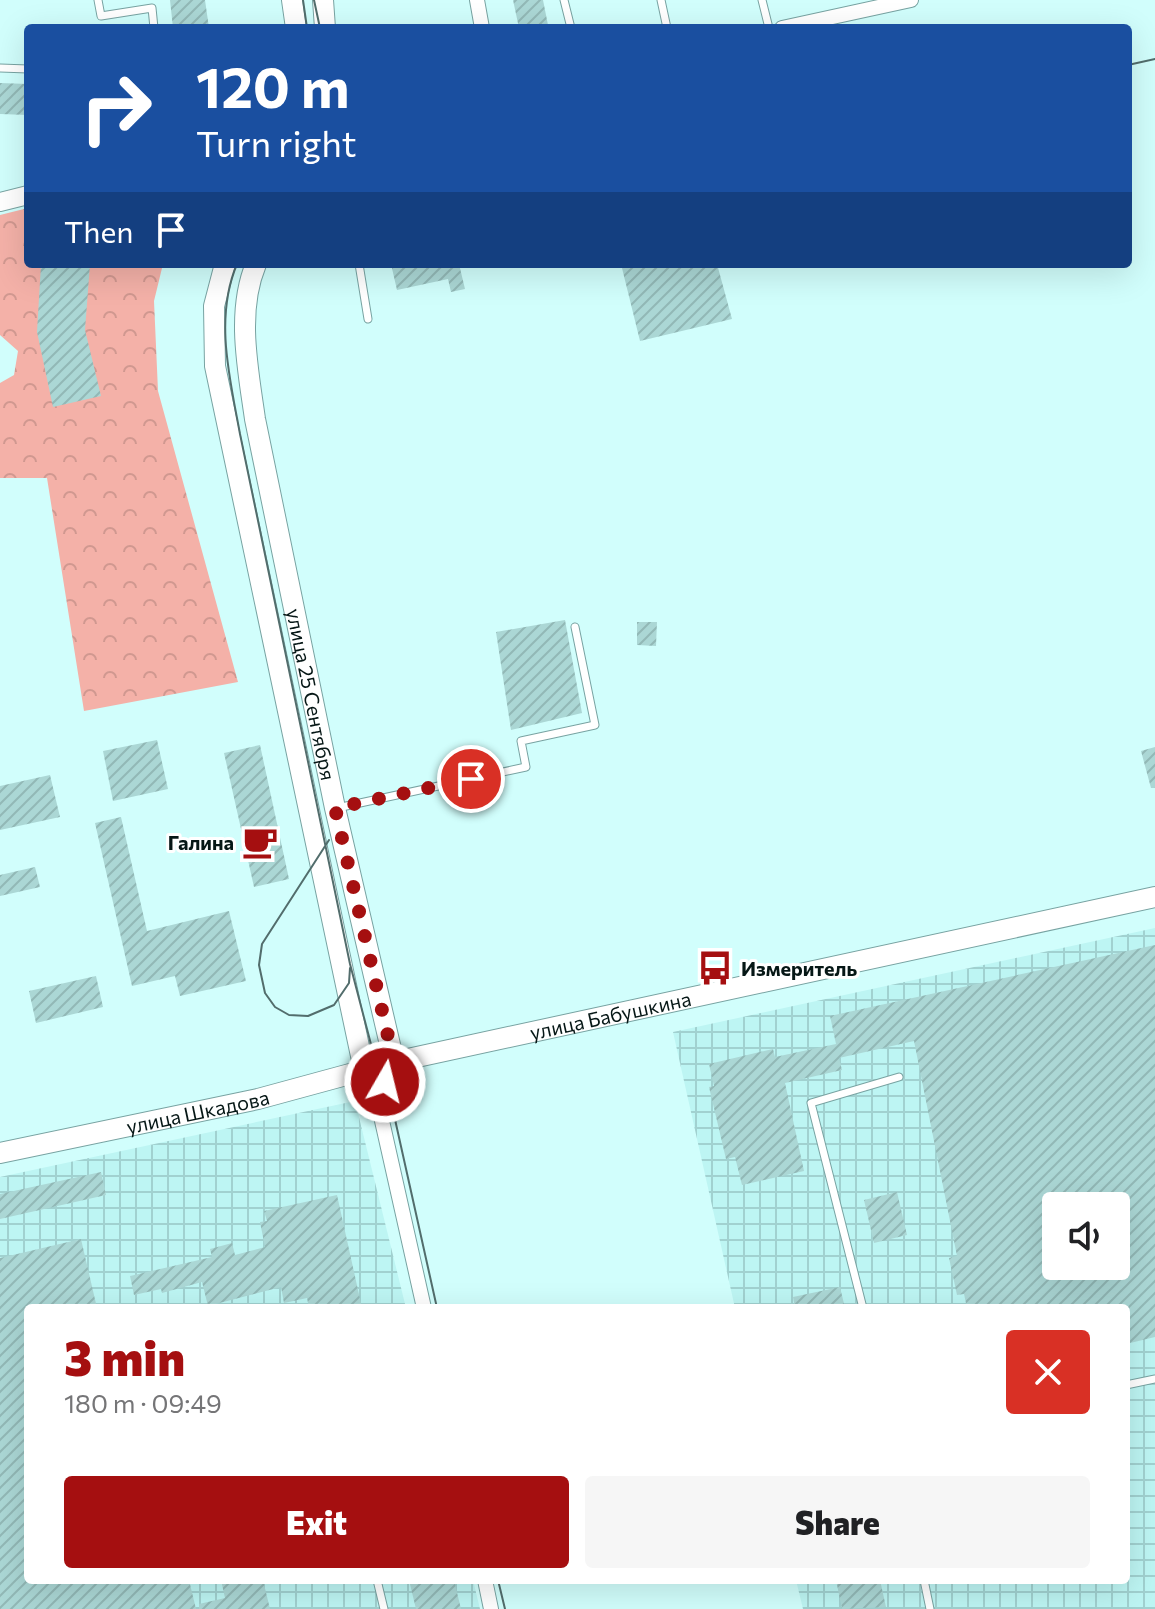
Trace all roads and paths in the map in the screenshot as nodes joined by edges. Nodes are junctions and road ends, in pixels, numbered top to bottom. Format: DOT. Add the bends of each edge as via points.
graph roads {
  1 [pos="98,0"];
  2 [pos="292,0"];
  3 [pos="477,0"];
  4 [pos="564,0"];
  5 [pos="661,0"];
  6 [pos="762,0"];
  7 [pos="911,0"];
  8 [pos="877,3"];
  9 [pos="154,24"];
  10 [pos="295,24"];
  11 [pos="481,24"];
  12 [pos="570,24"];
  13 [pos="666,24"];
  14 [pos="768,24"];
  15 [pos="797,24"];
  16 [pos="0,68"];
  17 [pos="24,69"];
  18 [pos="24,196"];
  19 [pos="0,202"];
  20 [pos="224,268"];
  21 [pos="255,268"];
  22 [pos="360,268"];
  23 [pos="368,319"];
  24 [pos="575,627"];
  25 [pos="335,808"];
  26 [pos="1155,897"];
  27 [pos="394,1062"];
  28 [pos="364,1070"];
  29 [pos="899,1077"];
  30 [pos="378,1103"];
  31 [pos="0,1153"];
  32 [pos="423,1304"];
  33 [pos="862,1304"];
  34 [pos="1155,1379"];
  35 [pos="1130,1384"];
  36 [pos="378,1584"];
  37 [pos="486,1584"];
  38 [pos="925,1584"];
  39 [pos="384,1609"];
  40 [pos="491,1609"];
  41 [pos="930,1609"];
  1 -- 9 [label="lane" via="101,16 152,8"];
  2 -- 10 [label="main road"];
  3 -- 11 [label="street"];
  4 -- 12 [label="lane"];
  5 -- 13 [label="lane"];
  6 -- 14 [label="lane"];
  7 -- 8 [label="street"];
  8 -- 15 [label="street"];
  16 -- 17 [label="lane"];
  18 -- 19 [label="street"];
  20 -- 28 [label="main road" via="214,306 215,366"];
  21 -- 25 [label="main road, улица 25 Сентября" via="246,356 255,419"];
  22 -- 23 [label="lane"];
  24 -- 25 [label="lane" via="595,725 521,741 526,767"];
  25 -- 27 [label="main road, улица 25 Сентября"];
  26 -- 27 [label="main road, улица Бабушкина"];
  27 -- 28 [label="main road, улица Шкадова"];
  27 -- 30 [label="street"];
  28 -- 30 [label="main road"];
  28 -- 31 [label="main road, улица Шкадова" via="258,1099"];
  29 -- 33 [label="lane" via="811,1103"];
  30 -- 32 [label="street"];
  34 -- 35 [label="lane"];
  36 -- 39 [label="lane"];
  37 -- 40 [label="street"];
  38 -- 41 [label="lane"];
}
